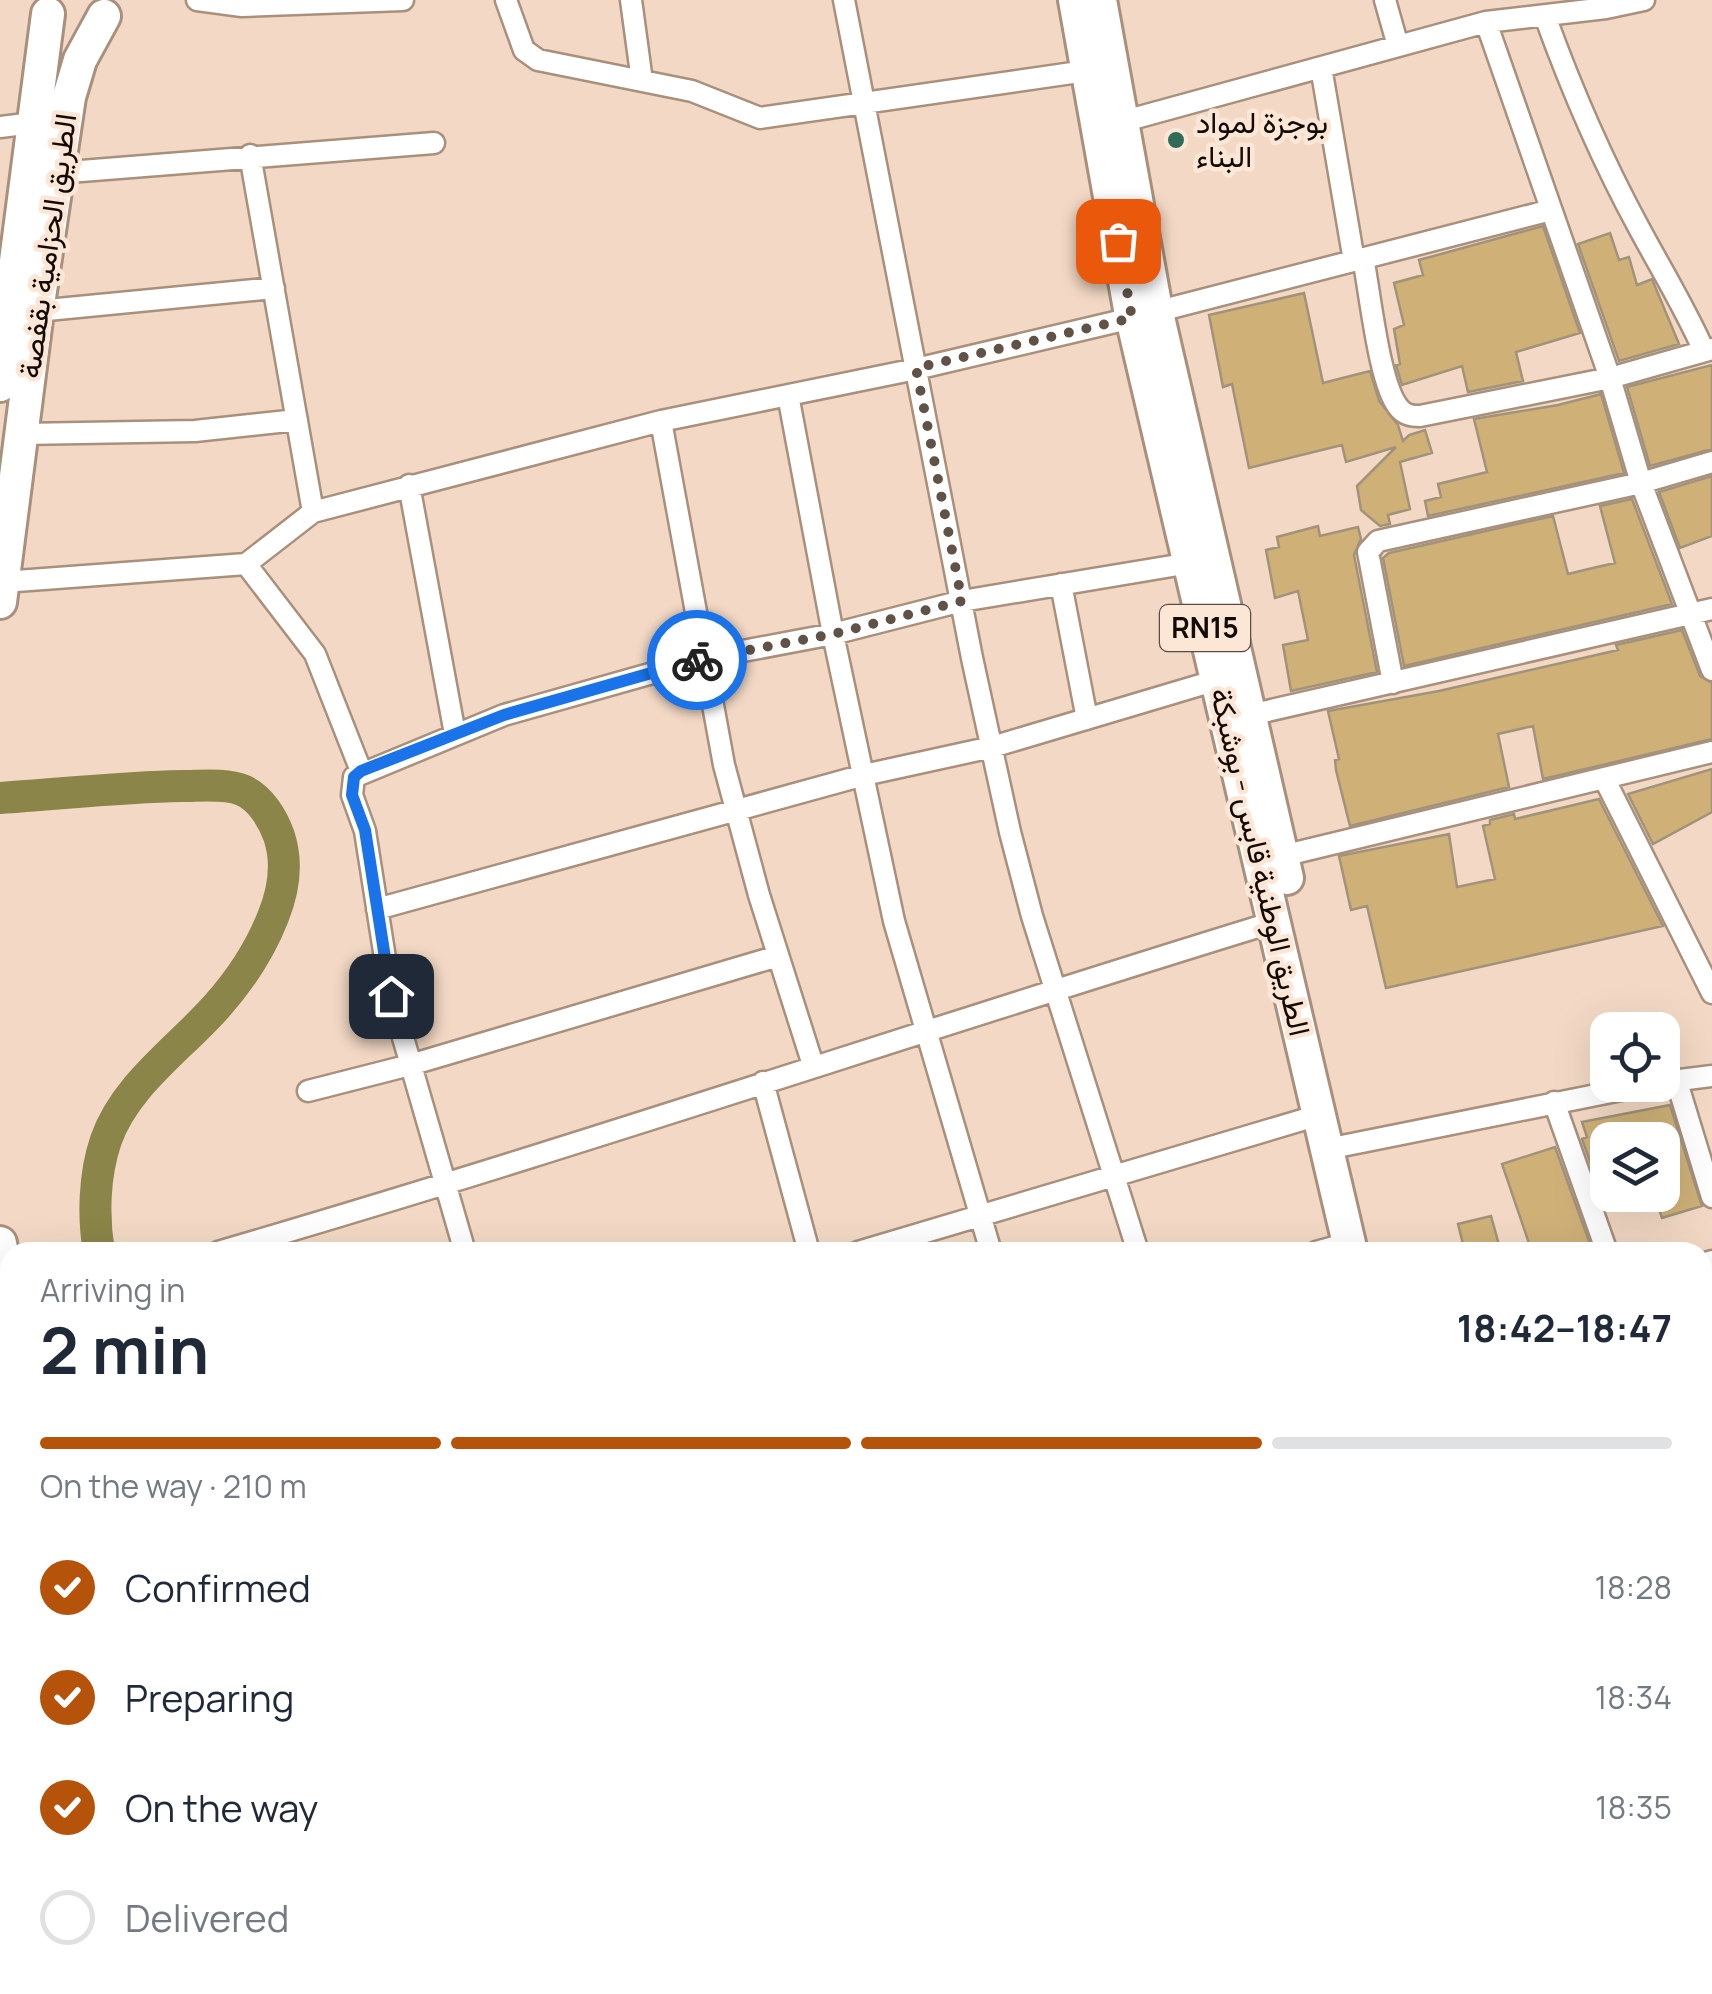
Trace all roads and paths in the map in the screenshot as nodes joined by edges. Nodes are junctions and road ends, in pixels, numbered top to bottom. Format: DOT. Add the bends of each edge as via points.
graph roads {
  1 [pos="197,0"];
  2 [pos="403,0"];
  3 [pos="506,0"];
  4 [pos="630,0"];
  5 [pos="844,0"];
  6 [pos="1075,0"];
  7 [pos="1100,0"];
  8 [pos="1385,0"];
  9 [pos="1644,0"];
  10 [pos="237,3"];
  11 [pos="43,7"];
  12 [pos="111,8"];
  13 [pos="1545,16"];
  14 [pos="1486,22"];
  15 [pos="1398,46"];
  16 [pos="1321,67"];
  17 [pos="1086,71"];
  18 [pos="642,81"];
  19 [pos="864,101"];
  20 [pos="1120,122"];
  21 [pos="33,123"];
  22 [pos="0,127"];
  23 [pos="434,143"];
  24 [pos="250,156"];
  25 [pos="56,174"];
  26 [pos="1552,210"];
  27 [pos="1359,260"];
  28 [pos="8,271"];
  29 [pos="274,288"];
  30 [pos="37,310"];
  31 [pos="1144,315"];
  32 [pos="1708,350"];
  33 [pos="916,368"];
  34 [pos="1610,378"];
  35 [pos="0,384"];
  36 [pos="788,395"];
  37 [pos="297,420"];
  38 [pos="661,421"];
  39 [pos="24,434"];
  40 [pos="1712,462"];
  41 [pos="1642,483"];
  42 [pos="408,485"];
  43 [pos="313,512"];
  44 [pos="1190,562"];
  45 [pos="246,564"];
  46 [pos="1061,584"];
  47 [pos="1,592"];
  48 [pos="962,601"];
  49 [pos="1702,612"];
  50 [pos="833,634"];
  51 [pos="706,658"];
  52 [pos="1712,670"];
  53 [pos="1218,680"];
  54 [pos="1393,682"];
  55 [pos="1238,718"];
  56 [pos="1087,719"];
  57 [pos="456,734"];
  58 [pos="992,747"];
  59 [pos="1712,752"];
  60 [pos="361,771"];
  61 [pos="864,776"];
  62 [pos="1604,778"];
  63 [pos="735,811"];
  64 [pos="1282,856"];
  65 [pos="377,909"];
  66 [pos="1274,922"];
  67 [pos="778,956"];
  68 [pos="1056,988"];
  69 [pos="1712,993"];
  70 [pos="926,1034"];
  71 [pos="410,1065"];
  72 [pos="813,1065"];
  73 [pos="1712,1076"];
  74 [pos="1680,1080"];
  75 [pos="764,1082"];
  76 [pos="308,1091"];
  77 [pos="1590,1095"];
  78 [pos="1554,1102"];
  79 [pos="1677,1102"];
  80 [pos="1319,1115"];
  81 [pos="1337,1146"];
  82 [pos="1115,1178"];
  83 [pos="445,1186"];
  84 [pos="1712,1197"];
  85 [pos="981,1216"];
  86 [pos="252,1242"];
  87 [pos="461,1242"];
  88 [pos="806,1242"];
  89 [pos="892,1242"];
  90 [pos="989,1242"];
  91 [pos="1135,1242"];
  92 [pos="1357,1242"];
  93 [pos="1603,1242"];
  1 -- 10 [label="street"];
  2 -- 10 [label="street"];
  3 -- 18 [label="street" via="530,56"];
  4 -- 18 [label="street"];
  5 -- 19 [label="street"];
  6 -- 17 [label="main road, الطريق الوطنية قابس - بوشبكة / RN15"];
  7 -- 20 [label="main road, الطريق الوطنية قابس - بوشبكة / RN15"];
  8 -- 15 [label="street"];
  9 -- 13 [label="street"];
  11 -- 12 [label="main road" via="61,22 76,24"];
  11 -- 21 [label="main road, الطريق الحزامية بقفصة"];
  12 -- 25 [label="main road, الطريق الحزامية بقفصة" via="80,60"];
  13 -- 14 [label="street"];
  13 -- 32 [label="street" via="1637,226"];
  14 -- 15 [label="street"];
  14 -- 26 [label="street"];
  15 -- 16 [label="street"];
  16 -- 20 [label="street"];
  16 -- 27 [label="street"];
  17 -- 19 [label="street"];
  17 -- 31 [label="main road, الطريق الوطنية قابس - بوشبكة / RN15"];
  18 -- 19 [label="street" via="707,95 760,118"];
  19 -- 33 [label="street"];
  20 -- 31 [label="main road, الطريق الوطنية قابس - بوشبكة / RN15"];
  21 -- 22 [label="street"];
  21 -- 28 [label="main road, الطريق الحزامية بقفصة"];
  23 -- 24 [label="street"];
  24 -- 25 [label="street"];
  24 -- 29 [label="street"];
  25 -- 30 [label="main road, الطريق الحزامية بقفصة"];
  26 -- 27 [label="street"];
  26 -- 34 [label="street"];
  27 -- 31 [label="street"];
  27 -- 34 [label="street" via="1388,388 1408,416"];
  28 -- 35 [label="main road, الطريق الحزامية بقفصة"];
  29 -- 30 [label="street"];
  29 -- 37 [label="street"];
  30 -- 39 [label="main road, الطريق الحزامية بقفصة"];
  31 -- 33 [label="street"];
  31 -- 44 [label="main road, الطريق الوطنية قابس - بوشبكة / RN15"];
  31 -- 55 [label="main road, الطريق الوطنية قابس - بوشبكة / RN15"];
  32 -- 34 [label="street"];
  33 -- 36 [label="street"];
  33 -- 48 [label="street"];
  34 -- 41 [label="street"];
  36 -- 38 [label="street"];
  36 -- 50 [label="street"];
  37 -- 39 [label="street"];
  37 -- 43 [label="street"];
  38 -- 42 [label="street"];
  38 -- 51 [label="street"];
  39 -- 47 [label="main road, الطريق الحزامية بقفصة"];
  40 -- 41 [label="street"];
  41 -- 49 [label="street"];
  41 -- 54 [label="street" via="1371,546"];
  42 -- 43 [label="street"];
  42 -- 57 [label="street"];
  43 -- 45 [label="street"];
  44 -- 46 [label="street"];
  44 -- 53 [label="main road, الطريق الوطنية قابس - بوشبكة / RN15"];
  45 -- 47 [label="street"];
  45 -- 60 [label="street" via="315,654"];
  46 -- 48 [label="street"];
  46 -- 56 [label="street"];
  48 -- 50 [label="street"];
  48 -- 58 [label="street"];
  49 -- 52 [label="street"];
  49 -- 54 [label="street"];
  50 -- 51 [label="street"];
  50 -- 61 [label="street"];
  51 -- 57 [label="street"];
  51 -- 63 [label="street"];
  53 -- 55 [label="main road, الطريق الوطنية قابس - بوشبكة / RN15"];
  53 -- 56 [label="street"];
  54 -- 55 [label="street"];
  55 -- 64 [label="main road, الطريق الوطنية قابس - بوشبكة / RN15"];
  55 -- 66 [label="main road, الطريق الوطنية قابس - بوشبكة / RN15"];
  56 -- 58 [label="street"];
  57 -- 60 [label="street"];
  58 -- 61 [label="street"];
  58 -- 68 [label="street" via="1023,884"];
  59 -- 62 [label="street"];
  60 -- 65 [label="street" via="351,785"];
  61 -- 63 [label="street"];
  61 -- 70 [label="street"];
  62 -- 64 [label="street"];
  62 -- 69 [label="street"];
  63 -- 65 [label="street"];
  63 -- 67 [label="street"];
  64 -- 81 [label="main road, الطريق الوطنية قابس - بوشبكة / RN15"];
  65 -- 71 [label="street"];
  66 -- 68 [label="street"];
  66 -- 80 [label="main road, الطريق الوطنية قابس - بوشبكة / RN15"];
  67 -- 71 [label="street"];
  67 -- 72 [label="street"];
  68 -- 70 [label="street"];
  68 -- 82 [label="street"];
  70 -- 72 [label="street"];
  70 -- 85 [label="street"];
  71 -- 76 [label="street"];
  71 -- 83 [label="street"];
  72 -- 75 [label="street"];
  73 -- 74 [label="street"];
  75 -- 83 [label="street"];
  75 -- 88 [label="street"];
  77 -- 78 [label="street"];
  78 -- 81 [label="street"];
  78 -- 93 [label="street"];
  79 -- 84 [label="street"];
  80 -- 81 [label="main road, الطريق الوطنية قابس - بوشبكة / RN15"];
  80 -- 82 [label="street"];
  81 -- 92 [label="main road, الطريق الوطنية قابس - بوشبكة / RN15"];
  82 -- 85 [label="street"];
  82 -- 91 [label="street"];
  83 -- 86 [label="street"];
  83 -- 87 [label="street"];
  85 -- 89 [label="street"];
  85 -- 90 [label="street"];
}
